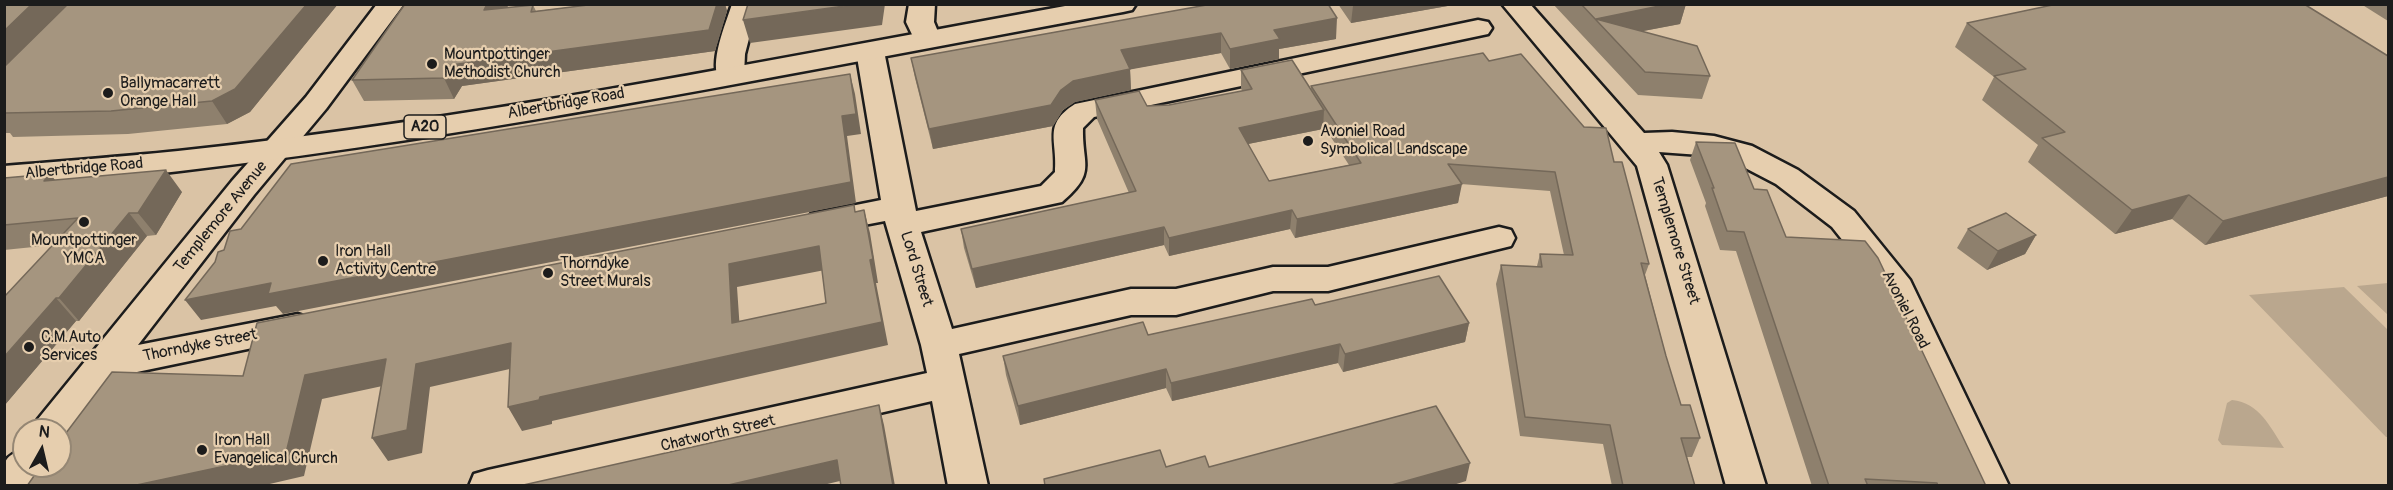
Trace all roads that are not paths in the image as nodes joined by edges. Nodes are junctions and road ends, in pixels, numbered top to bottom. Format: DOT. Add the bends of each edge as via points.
graph roads {
  1 [pos="391,4"];
  2 [pos="746,4"];
  3 [pos="922,4"];
  4 [pos="1515,4"];
  5 [pos="1109,6"];
  6 [pos="1478,28"];
  7 [pos="927,39"];
  8 [pos="870,51"];
  9 [pos="730,75"];
  10 [pos="1635,143"];
  11 [pos="278,148"];
  12 [pos="4,176"];
  13 [pos="901,216"];
  14 [pos="790,228"];
  15 [pos="1499,238"];
  16 [pos="324,321"];
  17 [pos="939,345"];
  18 [pos="102,366"];
  19 [pos="947,383"];
  20 [pos="61,418"];
  21 [pos="488,486"];
  22 [pos="968,486"];
  23 [pos="1746,486"];
  24 [pos="1990,486"];
  1 -- 11 [label="street, Templemore Avenue"];
  2 -- 9 [label="street" via="731,54"];
  3 -- 7 [label="street" via="920,22"];
  4 -- 10 [label="street, Templemore Street"];
  5 -- 7 [label="street, Albertbridge Road / A20"];
  6 -- 13 [label="street" via="1085,110 1067,124 1072,175 1064,187 1051,195"];
  7 -- 8 [label="street, Albertbridge Road / A20"];
  8 -- 9 [label="street, Albertbridge Road / A20"];
  8 -- 13 [label="street, Lord Street"];
  9 -- 11 [label="street, Albertbridge Road / A20"];
  10 -- 23 [label="street, Templemore Street" via="1652,165"];
  10 -- 24 [label="street, Avoniel Road" via="1693,144 1741,153 1787,177 1844,219 1893,280"];
  11 -- 12 [label="street, Albertbridge Road / A20"];
  11 -- 18 [label="street, Templemore Avenue"];
  13 -- 14 [label="street"];
  13 -- 17 [label="street, Lord Street"];
  15 -- 17 [label="street" via="1328,279 1273,279 1176,302 1131,302"];
  16 -- 18 [label="street, Thorndyke Street"];
  17 -- 19 [label="street, Lord Street"];
  18 -- 20 [label="street, Templemore Avenue"];
  19 -- 21 [label="street, Chatworth Street"];
  19 -- 22 [label="street, Lord Street"];
}
